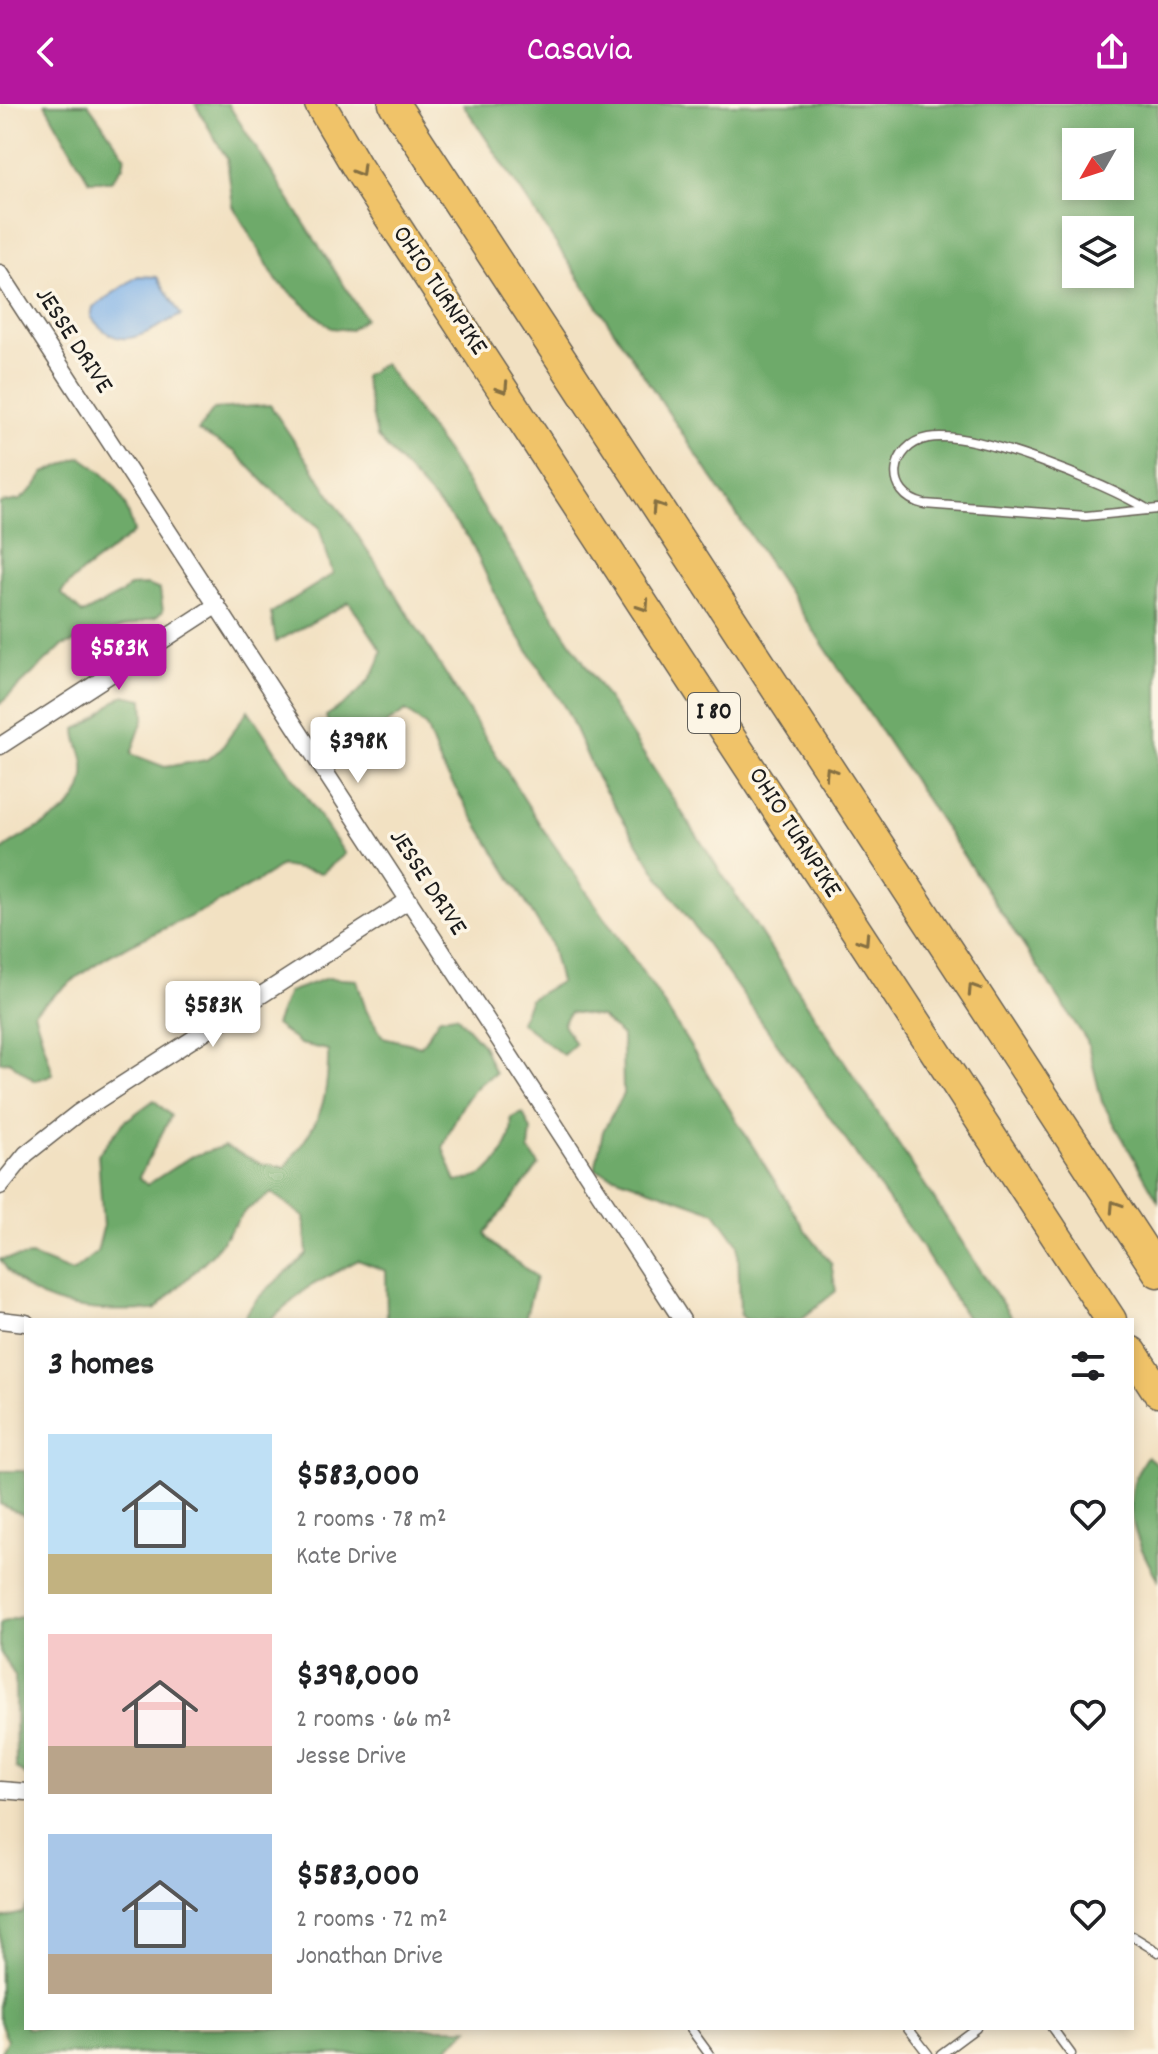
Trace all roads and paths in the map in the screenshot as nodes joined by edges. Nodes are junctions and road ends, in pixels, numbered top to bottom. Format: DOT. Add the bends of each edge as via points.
graph roads {
  1 [pos="320,104"];
  2 [pos="394,104"];
  3 [pos="0,273"];
  4 [pos="1147,509"];
  5 [pos="1158,509"];
  6 [pos="217,605"];
  7 [pos="0,746"];
  8 [pos="409,900"];
  9 [pos="0,1186"];
  10 [pos="1158,1272"];
  11 [pos="681,1318"];
  12 [pos="1110,1318"];
  13 [pos="0,1320"];
  14 [pos="24,1323"];
  15 [pos="1134,1355"];
  16 [pos="1158,1392"];
  17 [pos="0,1790"];
  18 [pos="24,1792"];
  19 [pos="1134,1937"];
  20 [pos="1158,1952"];
  21 [pos="691,2030"];
  22 [pos="910,2030"];
  23 [pos="973,2030"];
  24 [pos="1053,2030"];
  25 [pos="709,2054"];
  26 [pos="928,2054"];
  27 [pos="941,2054"];
  28 [pos="1071,2054"];
  1 -- 12 [label="highway, OHIO TURNPIKE / I 80, one-way"];
  10 -- 2 [label="highway, I 80, one-way"];
  3 -- 6 [label="street, JESSE DRIVE"];
  4 -- 4 [label="lane" via="1086,516 924,504 898,487 895,468 917,441 955,438 1024,456 1127,496"];
  4 -- 5 [label="lane"];
  6 -- 7 [label="street"];
  6 -- 8 [label="street, JESSE DRIVE"];
  8 -- 9 [label="street" via="78,1113 26,1154"];
  8 -- 11 [label="street, JESSE DRIVE"];
  13 -- 14 [label="street"];
  15 -- 16 [label="highway"];
  17 -- 18 [label="street"];
  19 -- 20 [label="lane"];
  21 -- 25 [label="lane"];
  22 -- 26 [label="lane"];
  23 -- 27 [label="lane"];
  24 -- 28 [label="lane"];
}
